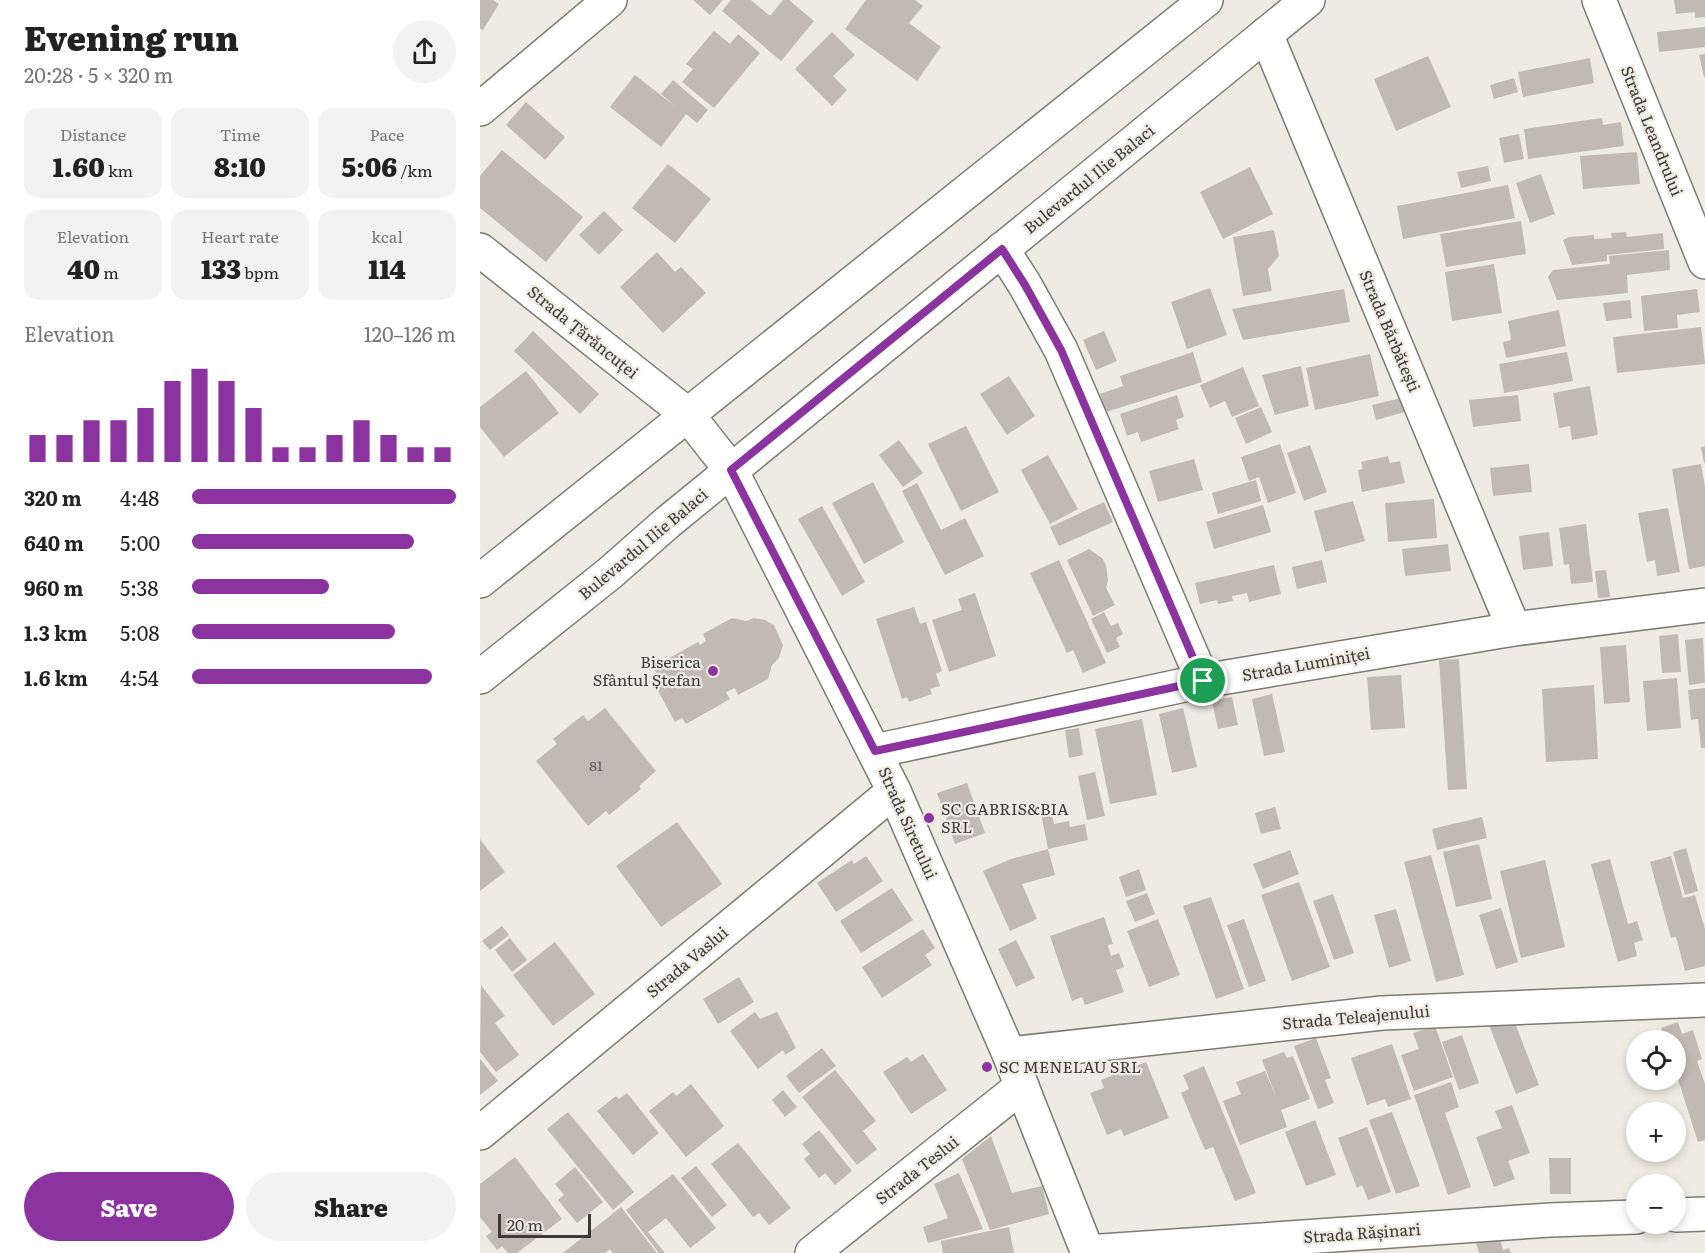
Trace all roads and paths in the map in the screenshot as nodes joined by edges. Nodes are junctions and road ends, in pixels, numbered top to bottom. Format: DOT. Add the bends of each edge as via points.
graph roads {
  1 [pos="610,0"];
  2 [pos="1206,0"];
  3 [pos="1308,0"];
  4 [pos="1599,0"];
  5 [pos="1266,34"];
  6 [pos="480,109"];
  7 [pos="1002,249"];
  8 [pos="480,250"];
  9 [pos="1705,262"];
  10 [pos="687,414"];
  11 [pos="731,470"];
  12 [pos="480,581"];
  13 [pos="1705,605"];
  14 [pos="1514,628"];
  15 [pos="480,677"];
  16 [pos="1203,681"];
  17 [pos="875,751"];
  18 [pos="894,791"];
  19 [pos="1705,1000"];
  20 [pos="1009,1054"];
  21 [pos="1022,1086"];
  22 [pos="480,1133"];
  23 [pos="1705,1214"];
  24 [pos="1686,1215"];
  25 [pos="1626,1217"];
  26 [pos="1088,1252"];
  27 [pos="812,1253"];
  1 -- 6 [label="street"];
  2 -- 10 [label="street"];
  3 -- 5 [label="street, Bulevardul Ilie Balaci"];
  4 -- 9 [label="street, Strada Leandrului"];
  5 -- 7 [label="street, Bulevardul Ilie Balaci"];
  5 -- 14 [label="street, Strada Bărbătești"];
  7 -- 11 [label="street, Bulevardul Ilie Balaci"];
  7 -- 16 [label="street" via="1061,350"];
  8 -- 10 [label="street, Strada Țărăncuței"];
  10 -- 11 [label="street, Strada Siretului"];
  10 -- 12 [label="street"];
  11 -- 15 [label="street, Bulevardul Ilie Balaci"];
  11 -- 17 [label="street, Strada Siretului"];
  13 -- 14 [label="street, Strada Luminiței"];
  14 -- 16 [label="street, Strada Luminiței"];
  16 -- 17 [label="street, Strada Luminiței"];
  17 -- 18 [label="street, Strada Siretului"];
  18 -- 20 [label="street, Strada Siretului"];
  18 -- 22 [label="street, Strada Vaslui"];
  19 -- 20 [label="street, Strada Teleajenului" via="1382,1013"];
  20 -- 21 [label="street, Strada Siretului"];
  21 -- 26 [label="street, Strada Siretului"];
  21 -- 27 [label="street, Strada Teslui"];
  23 -- 24 [label="street"];
  25 -- 26 [label="street, Strada Rășinari"];
}
